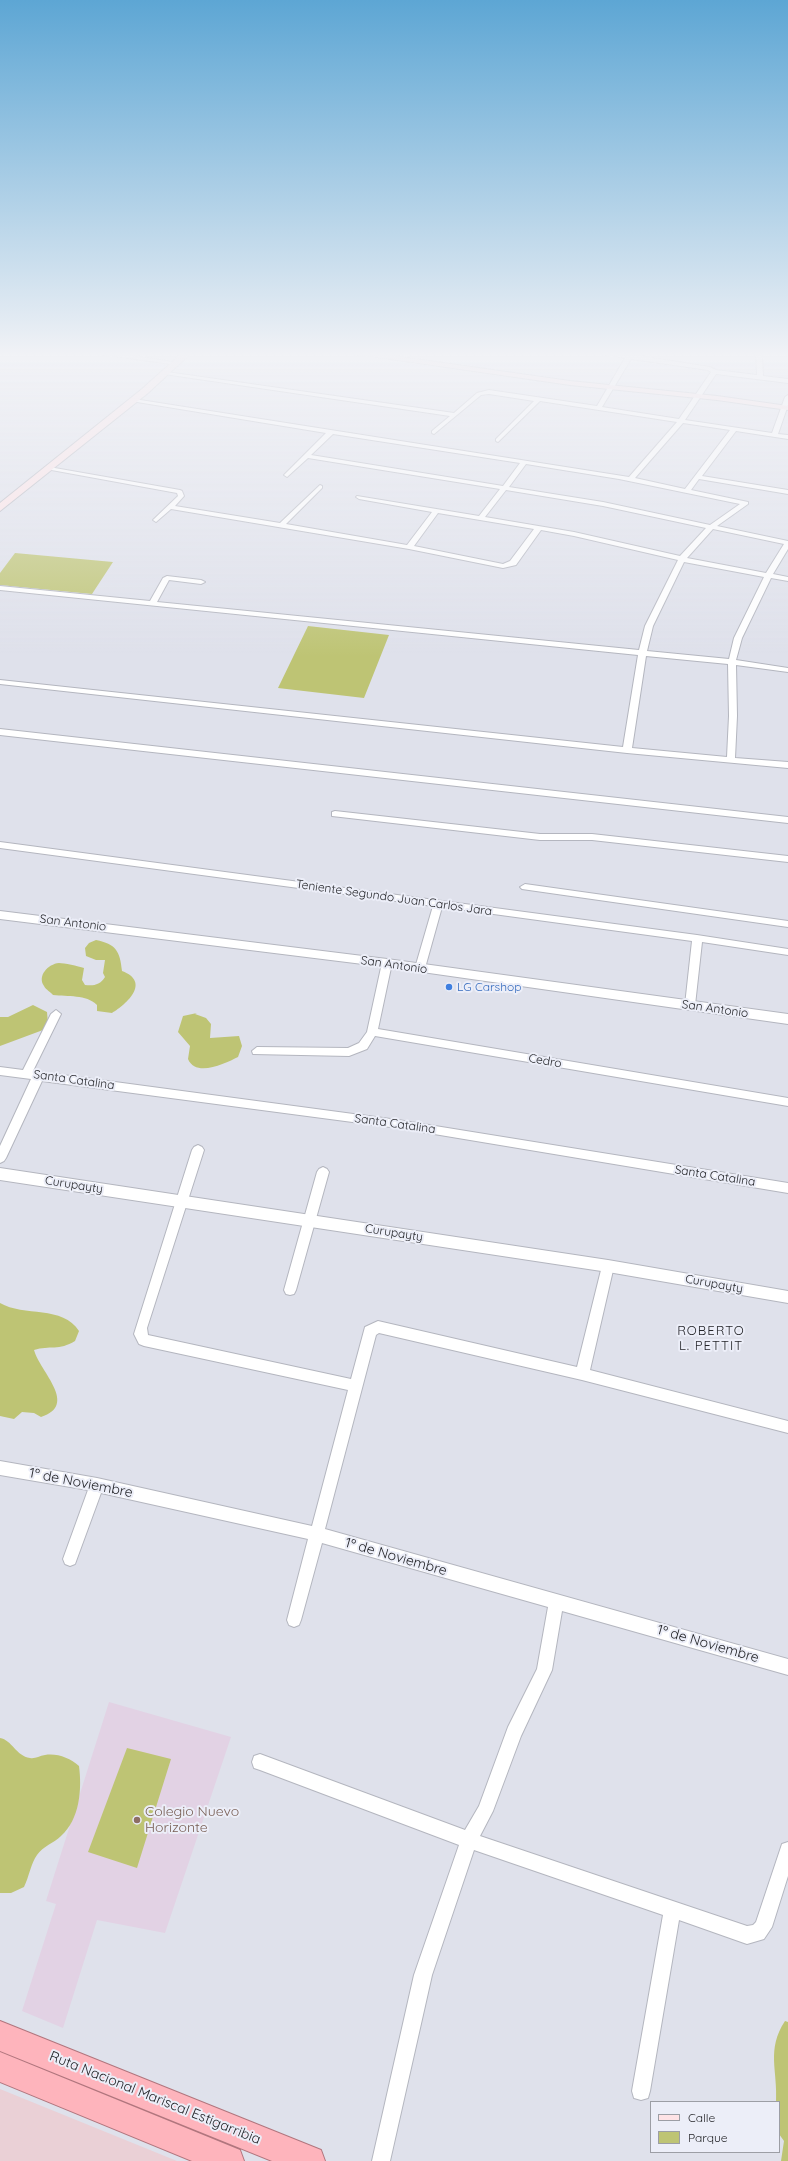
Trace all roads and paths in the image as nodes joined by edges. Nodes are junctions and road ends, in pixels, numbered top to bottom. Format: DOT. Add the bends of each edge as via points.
graph roads {
  1 [pos="66,455"];
  2 [pos="480,455"];
  3 [pos="652,455"];
  4 [pos="714,455"];
  5 [pos="307,456"];
  6 [pos="525,462"];
  7 [pos="48,469"];
  8 [pos="287,475"];
  9 [pos="697,477"];
  10 [pos="630,480"];
  11 [pos="320,487"];
  12 [pos="504,488"];
  13 [pos="687,491"];
  14 [pos="788,492"];
  15 [pos="359,497"];
  16 [pos="169,507"];
  17 [pos="0,508"];
  18 [pos="437,510"];
  19 [pos="480,517"];
  20 [pos="156,520"];
  21 [pos="281,526"];
  22 [pos="539,528"];
  23 [pos="710,528"];
  24 [pos="788,543"];
  25 [pos="409,547"];
  26 [pos="682,559"];
  27 [pos="768,576"];
  28 [pos="788,579"];
  29 [pos="201,582"];
  30 [pos="0,588"];
  31 [pos="153,603"];
  32 [pos="642,654"];
  33 [pos="732,662"];
  34 [pos="788,670"];
  35 [pos="0,682"];
  36 [pos="0,732"];
  37 [pos="627,750"];
  38 [pos="731,760"];
  39 [pos="788,765"];
  40 [pos="335,814"];
  41 [pos="788,820"];
  42 [pos="0,845"];
  43 [pos="788,859"];
  44 [pos="525,887"];
  45 [pos="438,904"];
  46 [pos="0,915"];
  47 [pos="788,924"];
  48 [pos="697,938"];
  49 [pos="788,952"];
  50 [pos="387,963"];
  51 [pos="420,968"];
  52 [pos="690,1005"];
  53 [pos="56,1014"];
  54 [pos="788,1019"];
  55 [pos="372,1032"];
  56 [pos="257,1051"];
  57 [pos="0,1071"];
  58 [pos="26,1074"];
  59 [pos="39,1075"];
  60 [pos="788,1102"];
  61 [pos="198,1150"];
  62 [pos="0,1158"];
  63 [pos="323,1172"];
  64 [pos="0,1174"];
  65 [pos="788,1188"];
  66 [pos="182,1202"];
  67 [pos="311,1220"];
  68 [pos="608,1266"];
  69 [pos="290,1290"];
  70 [pos="788,1297"];
  71 [pos="582,1374"];
  72 [pos="355,1386"];
  73 [pos="788,1427"];
  74 [pos="0,1468"];
  75 [pos="97,1485"];
  76 [pos="316,1534"];
  77 [pos="70,1560"];
  78 [pos="556,1602"];
  79 [pos="294,1620"];
  80 [pos="788,1667"];
  81 [pos="260,1762"];
  82 [pos="469,1840"];
  83 [pos="788,1850"];
  84 [pos="672,1910"];
  85 [pos="0,2036"];
  86 [pos="0,2067"];
  87 [pos="640,2091"];
  88 [pos="229,2161"];
  89 [pos="310,2161"];
  90 [pos="381,2161"];
  1 -- 7 [label="main road"];
  2 -- 6 [label="street"];
  3 -- 10 [label="street"];
  4 -- 9 [label="street"];
  5 -- 8 [label="street"];
  5 -- 12 [label="street"];
  6 -- 10 [label="street"];
  6 -- 12 [label="street"];
  7 -- 16 [label="street" via="180,492 181,496"];
  7 -- 17 [label="main road"];
  9 -- 13 [label="street"];
  9 -- 14 [label="street"];
  10 -- 13 [label="street"];
  11 -- 21 [label="street"];
  12 -- 19 [label="street"];
  12 -- 23 [label="street" via="603,504"];
  13 -- 23 [label="street" via="746,503"];
  15 -- 18 [label="street"];
  16 -- 20 [label="street"];
  16 -- 21 [label="street"];
  18 -- 19 [label="street"];
  18 -- 25 [label="street"];
  19 -- 22 [label="street"];
  21 -- 25 [label="street"];
  22 -- 25 [label="street" via="509,565 495,565"];
  22 -- 26 [label="street"];
  23 -- 24 [label="street"];
  23 -- 26 [label="street"];
  24 -- 27 [label="street"];
  26 -- 27 [label="street"];
  26 -- 32 [label="street" via="649,626"];
  27 -- 28 [label="street"];
  27 -- 33 [label="street" via="738,638"];
  29 -- 31 [label="street" via="166,578"];
  30 -- 31 [label="street"];
  31 -- 32 [label="street"];
  32 -- 33 [label="street"];
  32 -- 37 [label="street"];
  33 -- 34 [label="street"];
  33 -- 38 [label="street"];
  35 -- 37 [label="street"];
  36 -- 41 [label="street"];
  37 -- 38 [label="street"];
  38 -- 39 [label="street"];
  40 -- 43 [label="street" via="540,837 592,837"];
  42 -- 45 [label="street, Teniente Segundo Juan Carlos Jara"];
  44 -- 47 [label="street"];
  45 -- 48 [label="street, Teniente Segundo Juan Carlos Jara"];
  45 -- 51 [label="street"];
  46 -- 50 [label="street, San Antonio"];
  48 -- 49 [label="street, Teniente Segundo Juan Carlos Jara"];
  48 -- 52 [label="street"];
  50 -- 51 [label="street, San Antonio"];
  50 -- 55 [label="street"];
  51 -- 52 [label="street, San Antonio"];
  52 -- 54 [label="street, San Antonio"];
  53 -- 58 [label="street"];
  55 -- 56 [label="street" via="363,1046 349,1052"];
  55 -- 60 [label="street, Cedro"];
  57 -- 58 [label="street, Santa Catalina"];
  58 -- 59 [label="street, Santa Catalina"];
  59 -- 62 [label="street"];
  59 -- 65 [label="street, Santa Catalina" via="398,1124"];
  61 -- 66 [label="street"];
  63 -- 67 [label="street"];
  64 -- 66 [label="street, Curupayty"];
  66 -- 67 [label="street, Curupayty"];
  66 -- 72 [label="street" via="140,1328 144,1340"];
  67 -- 68 [label="street, Curupayty"];
  67 -- 69 [label="street"];
  68 -- 70 [label="street, Curupayty"];
  68 -- 71 [label="street"];
  71 -- 72 [label="street" via="378,1327 370,1331"];
  71 -- 73 [label="street"];
  72 -- 76 [label="street"];
  74 -- 75 [label="street, 1º de Noviembre"];
  75 -- 76 [label="street, 1º de Noviembre"];
  75 -- 77 [label="street"];
  76 -- 78 [label="street, 1º de Noviembre"];
  76 -- 79 [label="street"];
  78 -- 80 [label="street, 1º de Noviembre"];
  78 -- 82 [label="street" via="544,1670 514,1733 484,1811"];
  81 -- 82 [label="street"];
  82 -- 84 [label="street"];
  82 -- 90 [label="street" via="423,1975"];
  83 -- 84 [label="street" via="763,1927 758,1933 747,1935"];
  84 -- 87 [label="street"];
  85 -- 89 [label="highway, Ruta Nacional Mariscal Estigarribia"];
  86 -- 88 [label="highway"];
}
